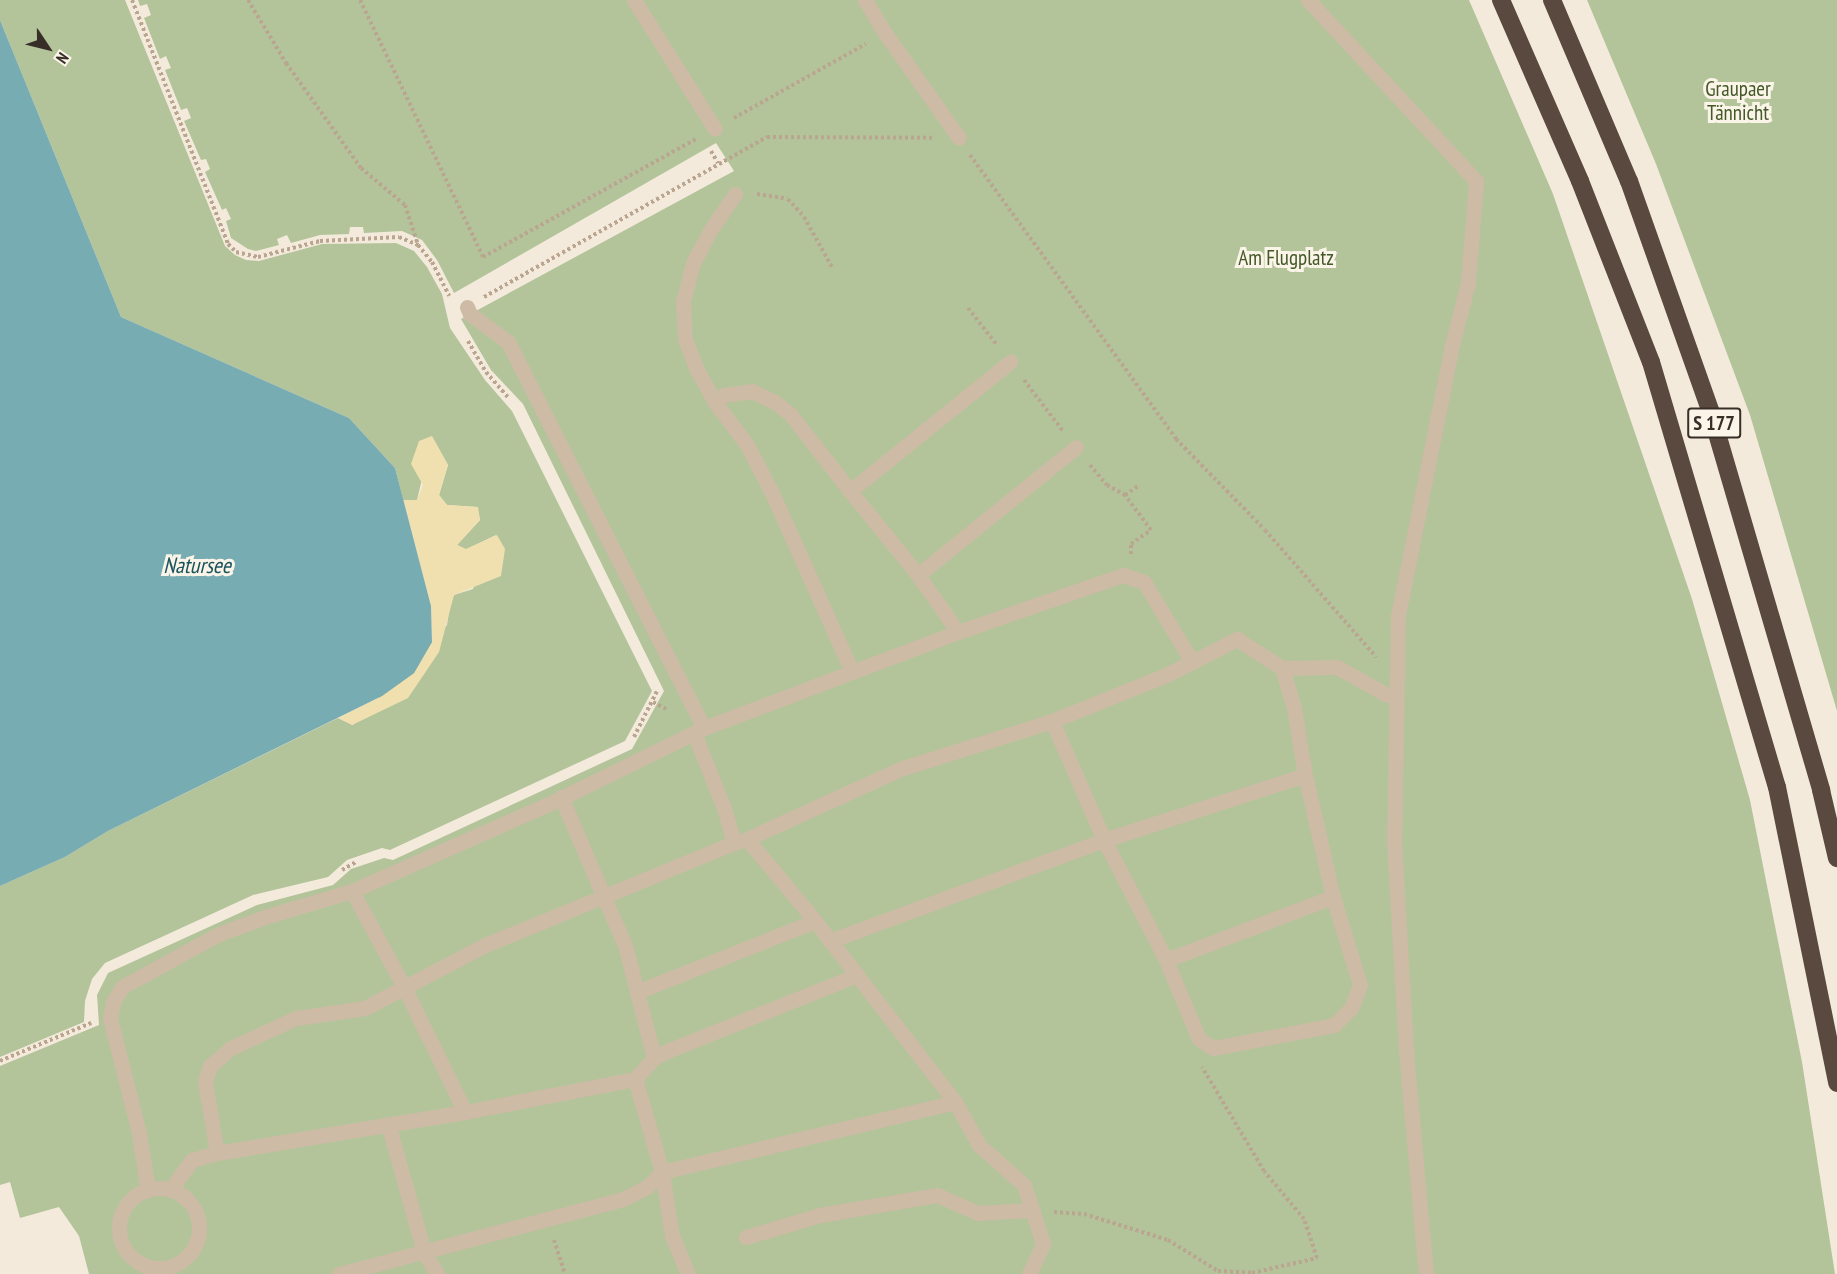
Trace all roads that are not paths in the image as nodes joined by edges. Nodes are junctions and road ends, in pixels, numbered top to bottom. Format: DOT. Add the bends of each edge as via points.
graph roads {
  1 [pos="634,0"];
  2 [pos="865,0"];
  3 [pos="1308,0"];
  4 [pos="1501,0"];
  5 [pos="1552,0"];
  6 [pos="715,129"];
  7 [pos="958,138"];
  8 [pos="735,194"];
  9 [pos="467,307"];
  10 [pos="1011,362"];
  11 [pos="714,401"];
  12 [pos="1076,447"];
  13 [pos="850,491"];
  14 [pos="918,574"];
  15 [pos="958,632"];
  16 [pos="1192,662"];
  17 [pos="1282,668"];
  18 [pos="852,672"];
  19 [pos="1387,695"];
  20 [pos="1052,721"];
  21 [pos="699,730"];
  22 [pos="1305,775"];
  23 [pos="561,797"];
  24 [pos="1104,840"];
  25 [pos="740,841"];
  26 [pos="1837,858"];
  27 [pos="352,891"];
  28 [pos="602,896"];
  29 [pos="1333,897"];
  30 [pos="815,921"];
  31 [pos="831,941"];
  32 [pos="1166,960"];
  33 [pos="857,975"];
  34 [pos="405,989"];
  35 [pos="637,992"];
  36 [pos="654,1058"];
  37 [pos="635,1079"];
  38 [pos="1837,1083"];
  39 [pos="955,1102"];
  40 [pos="465,1112"];
  41 [pos="388,1124"];
  42 [pos="217,1153"];
  43 [pos="662,1172"];
  44 [pos="148,1190"];
  45 [pos="171,1190"];
  46 [pos="1033,1210"];
  47 [pos="746,1237"];
  48 [pos="424,1252"];
  49 [pos="339,1274"];
  50 [pos="437,1274"];
  51 [pos="688,1274"];
  52 [pos="1029,1274"];
  53 [pos="1426,1274"];
  1 -- 6 [label="lane"];
  2 -- 7 [label="lane"];
  3 -- 53 [label="lane" via="1476,181 1468,283 1398,615 1394,842 1406,1051"];
  4 -- 38 [label="highway, S 177" via="1580,181 1651,362 1777,787"];
  5 -- 26 [label="highway, S 177" via="1629,181 1711,413 1821,789"];
  8 -- 11 [label="lane" via="693,262 683,302 685,339"];
  9 -- 21 [label="lane" via="470,314 508,342"];
  10 -- 13 [label="lane"];
  11 -- 13 [label="lane" via="724,394 752,392 775,402 791,415"];
  11 -- 18 [label="lane" via="747,445 772,493"];
  12 -- 14 [label="lane"];
  13 -- 14 [label="lane"];
  14 -- 15 [label="lane"];
  15 -- 16 [label="lane" via="1123,575 1144,582"];
  15 -- 18 [label="lane"];
  16 -- 17 [label="lane" via="1237,639"];
  16 -- 20 [label="lane"];
  17 -- 19 [label="lane" via="1337,667"];
  17 -- 22 [label="lane" via="1294,708"];
  18 -- 21 [label="lane"];
  20 -- 24 [label="lane"];
  20 -- 25 [label="lane" via="900,769"];
  21 -- 23 [label="lane"];
  21 -- 25 [label="lane" via="724,808"];
  22 -- 24 [label="lane"];
  22 -- 29 [label="lane"];
  23 -- 27 [label="lane"];
  23 -- 28 [label="lane"];
  24 -- 31 [label="lane"];
  24 -- 32 [label="lane"];
  25 -- 28 [label="lane"];
  25 -- 30 [label="lane"];
  27 -- 34 [label="lane"];
  27 -- 44 [label="lane" via="219,934 122,987 110,1017 138,1129"];
  28 -- 34 [label="lane" via="485,945"];
  28 -- 35 [label="lane" via="626,948"];
  29 -- 32 [label="lane"];
  29 -- 32 [label="lane" via="1360,985 1351,1008 1334,1025 1213,1048 1199,1039"];
  30 -- 31 [label="lane"];
  30 -- 35 [label="lane"];
  31 -- 33 [label="lane"];
  33 -- 36 [label="lane"];
  33 -- 39 [label="lane"];
  34 -- 40 [label="lane"];
  34 -- 42 [label="lane" via="365,1008 296,1018 231,1048 210,1066 205,1082"];
  35 -- 36 [label="lane"];
  36 -- 37 [label="lane"];
  37 -- 40 [label="lane"];
  37 -- 43 [label="lane"];
  39 -- 43 [label="lane"];
  39 -- 46 [label="lane" via="979,1145 1024,1185"];
  40 -- 41 [label="lane"];
  41 -- 42 [label="lane"];
  41 -- 48 [label="lane"];
  42 -- 45 [label="lane" via="192,1160"];
  43 -- 48 [label="lane" via="623,1199"];
  43 -- 51 [label="lane" via="672,1236"];
  44 -- 45 [label="lane"];
  44 -- 45 [label="lane" via="128,1202 119,1222 119,1234 128,1255 137,1263 159,1269 181,1263 191,1254 200,1229 192,1204"];
  46 -- 47 [label="lane" via="978,1213 937,1195 820,1215"];
  46 -- 52 [label="lane" via="1043,1244"];
  48 -- 49 [label="lane"];
  48 -- 50 [label="lane"];
}
